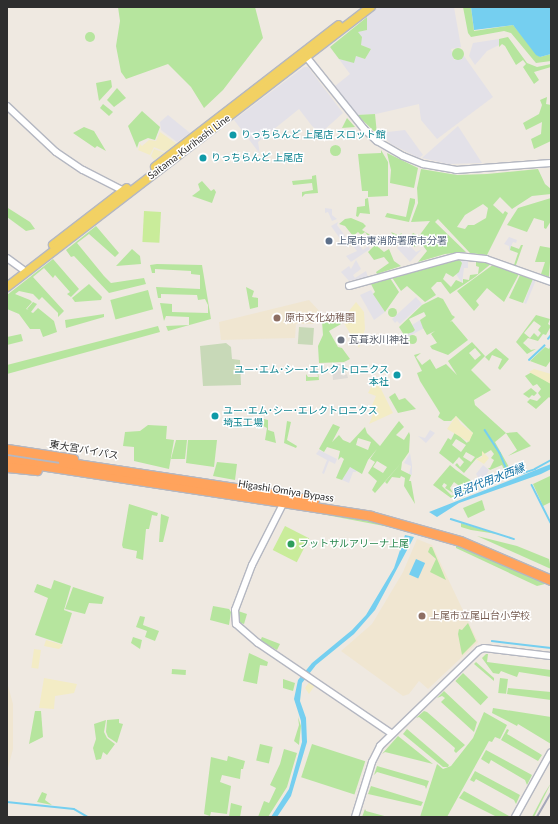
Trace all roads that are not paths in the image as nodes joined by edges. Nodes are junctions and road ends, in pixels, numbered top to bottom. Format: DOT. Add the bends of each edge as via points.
graph roads {
  1 [pos="363,7"];
  2 [pos="371,7"];
  3 [pos="305,55"];
  4 [pos="7,106"];
  5 [pos="551,163"];
  6 [pos="126,192"];
  7 [pos="7,258"];
  8 [pos="22,269"];
  9 [pos="7,281"];
  10 [pos="551,282"];
  11 [pos="348,286"];
  12 [pos="7,287"];
  13 [pos="7,448"];
  14 [pos="7,455"];
  15 [pos="7,460"];
  16 [pos="7,467"];
  17 [pos="156,479"];
  18 [pos="286,498"];
  19 [pos="536,569"];
  20 [pos="551,574"];
  21 [pos="551,580"];
  22 [pos="551,656"];
  23 [pos="391,733"];
  24 [pos="551,752"];
  25 [pos="355,817"];
  26 [pos="515,817"];
  1 -- 3 [label="main road, Saitama-Kurihashi Line"];
  2 -- 3 [label="main road, Saitama-Kurihashi Line"];
  3 -- 5 [label="street" via="364,129 377,141 403,156 423,164 456,170"];
  3 -- 6 [label="main road, Saitama-Kurihashi Line"];
  4 -- 6 [label="street" via="56,152 83,170"];
  6 -- 8 [label="main road, Saitama-Kurihashi Line"];
  6 -- 12 [label="main road, Saitama-Kurihashi Line"];
  7 -- 8 [label="street"];
  8 -- 9 [label="main road, Saitama-Kurihashi Line"];
  10 -- 11 [label="street" via="486,259 458,256"];
  13 -- 17 [label="highway, 東大宮バイパス" via="92,462"];
  14 -- 17 [label="highway, Higashi Omiya Bypass"];
  15 -- 17 [label="highway, Higashi Omiya Bypass"];
  16 -- 17 [label="highway" via="119,480"];
  17 -- 18 [label="highway, Higashi Omiya Bypass"];
  18 -- 19 [label="highway, Higashi Omiya Bypass" via="410,520 452,532"];
  18 -- 23 [label="street" via="252,565 235,610 234,620 243,632"];
  19 -- 20 [label="highway, Higashi Omiya Bypass"];
  19 -- 21 [label="highway, Higashi Omiya Bypass"];
  22 -- 23 [label="street" via="482,649"];
  23 -- 25 [label="street" via="374,755"];
  24 -- 26 [label="street"];
}
